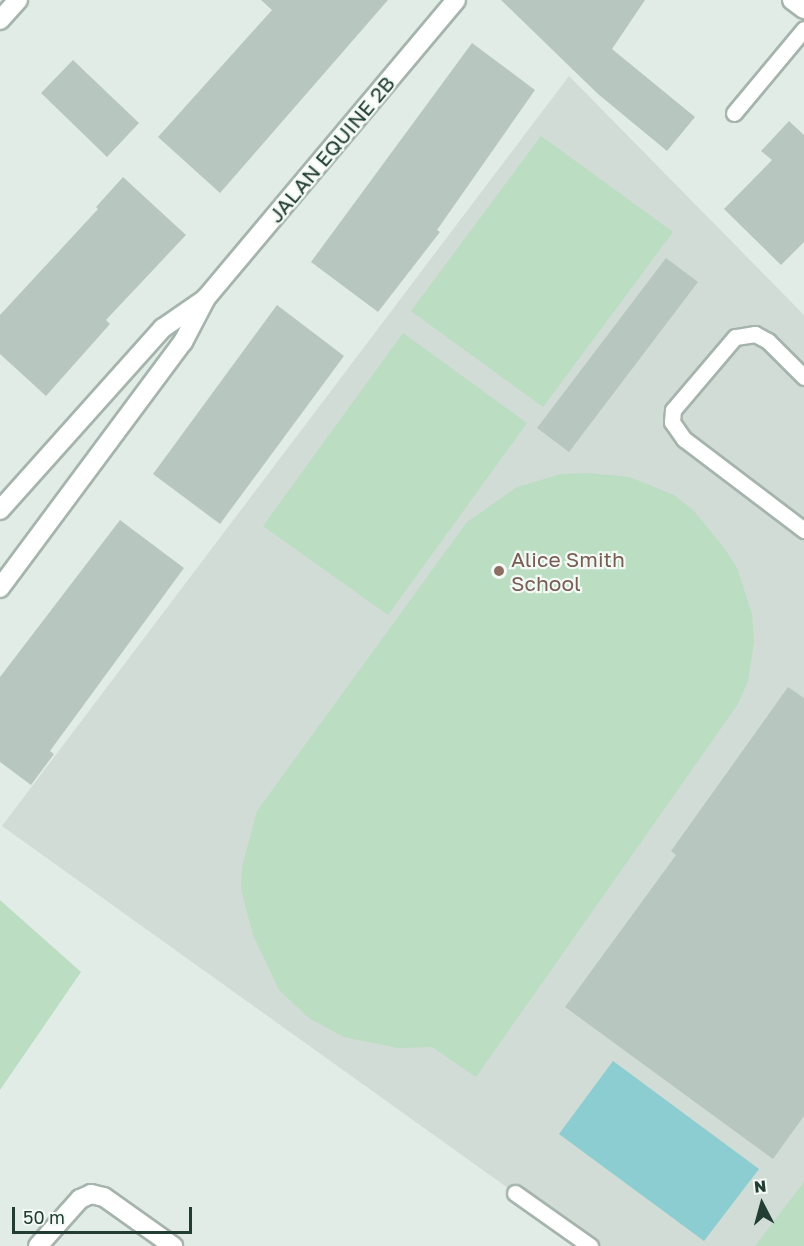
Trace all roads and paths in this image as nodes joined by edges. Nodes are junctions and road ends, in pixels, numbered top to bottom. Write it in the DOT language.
graph roads {
  1 [pos="18,0"];
  2 [pos="456,0"];
  3 [pos="792,0"];
  4 [pos="804,9"];
  5 [pos="0,20"];
  6 [pos="804,29"];
  7 [pos="734,113"];
  8 [pos="206,298"];
  9 [pos="804,377"];
  10 [pos="0,510"];
  11 [pos="804,530"];
  12 [pos="0,588"];
  13 [pos="515,1193"];
  14 [pos="38,1246"];
  15 [pos="173,1246"];
  16 [pos="590,1246"];
  1 -- 5 [label="street"];
  2 -- 8 [label="street, JALAN EQUINE 2B"];
  3 -- 4 [label="street"];
  6 -- 7 [label="lane"];
  8 -- 10 [label="street, JALAN EQUINE 2B"];
  8 -- 12 [label="street, JALAN EQUINE 2B"];
  9 -- 11 [label="lane"];
  13 -- 16 [label="lane"];
  14 -- 15 [label="street"];
}
